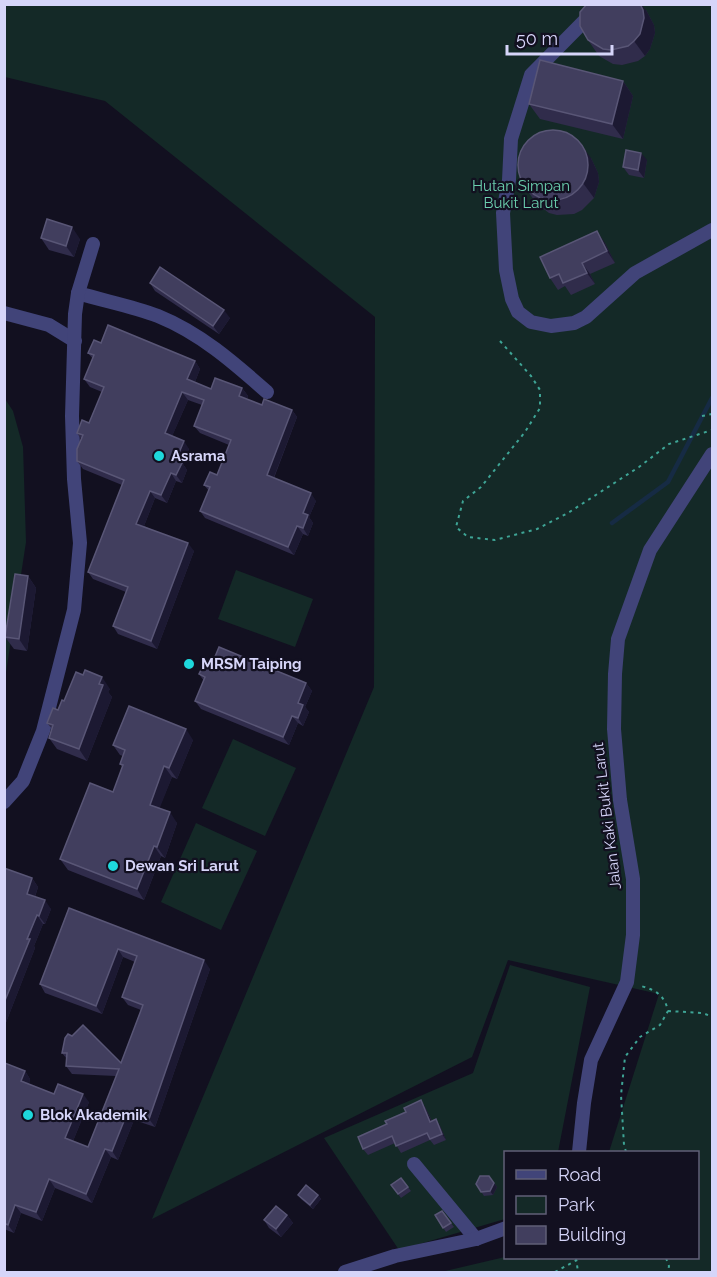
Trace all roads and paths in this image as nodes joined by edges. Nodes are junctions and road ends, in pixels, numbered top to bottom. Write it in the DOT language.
graph roads {
  1 [pos="601,4"];
  2 [pos="712,230"];
  3 [pos="93,244"];
  4 [pos="78,293"];
  5 [pos="4,313"];
  6 [pos="75,341"];
  7 [pos="500,341"];
  8 [pos="267,392"];
  9 [pos="712,414"];
  10 [pos="702,417"];
  11 [pos="712,430"];
  12 [pos="712,454"];
  13 [pos="4,802"];
  14 [pos="627,982"];
  15 [pos="668,1011"];
  16 [pos="712,1017"];
  17 [pos="579,1151"];
  18 [pos="626,1151"];
  19 [pos="414,1164"];
  20 [pos="504,1229"];
  21 [pos="476,1239"];
  22 [pos="576,1259"];
  23 [pos="345,1272"];
  24 [pos="555,1272"];
  25 [pos="578,1272"];
  1 -- 2 [label="street"];
  3 -- 4 [label="street"];
  4 -- 6 [label="street"];
  4 -- 8 [label="street"];
  5 -- 6 [label="street"];
  6 -- 13 [label="street"];
  7 -- 11 [label="path"];
  9 -- 10 [label="path"];
  12 -- 14 [label="street, Jalan Kaki Bukit Larut"];
  14 -- 15 [label="path"];
  14 -- 17 [label="street, Jalan Kaki Bukit Larut"];
  15 -- 16 [label="path"];
  15 -- 18 [label="path"];
  19 -- 21 [label="street"];
  20 -- 21 [label="street"];
  21 -- 23 [label="street"];
  22 -- 24 [label="path"];
  22 -- 25 [label="path"];
}
